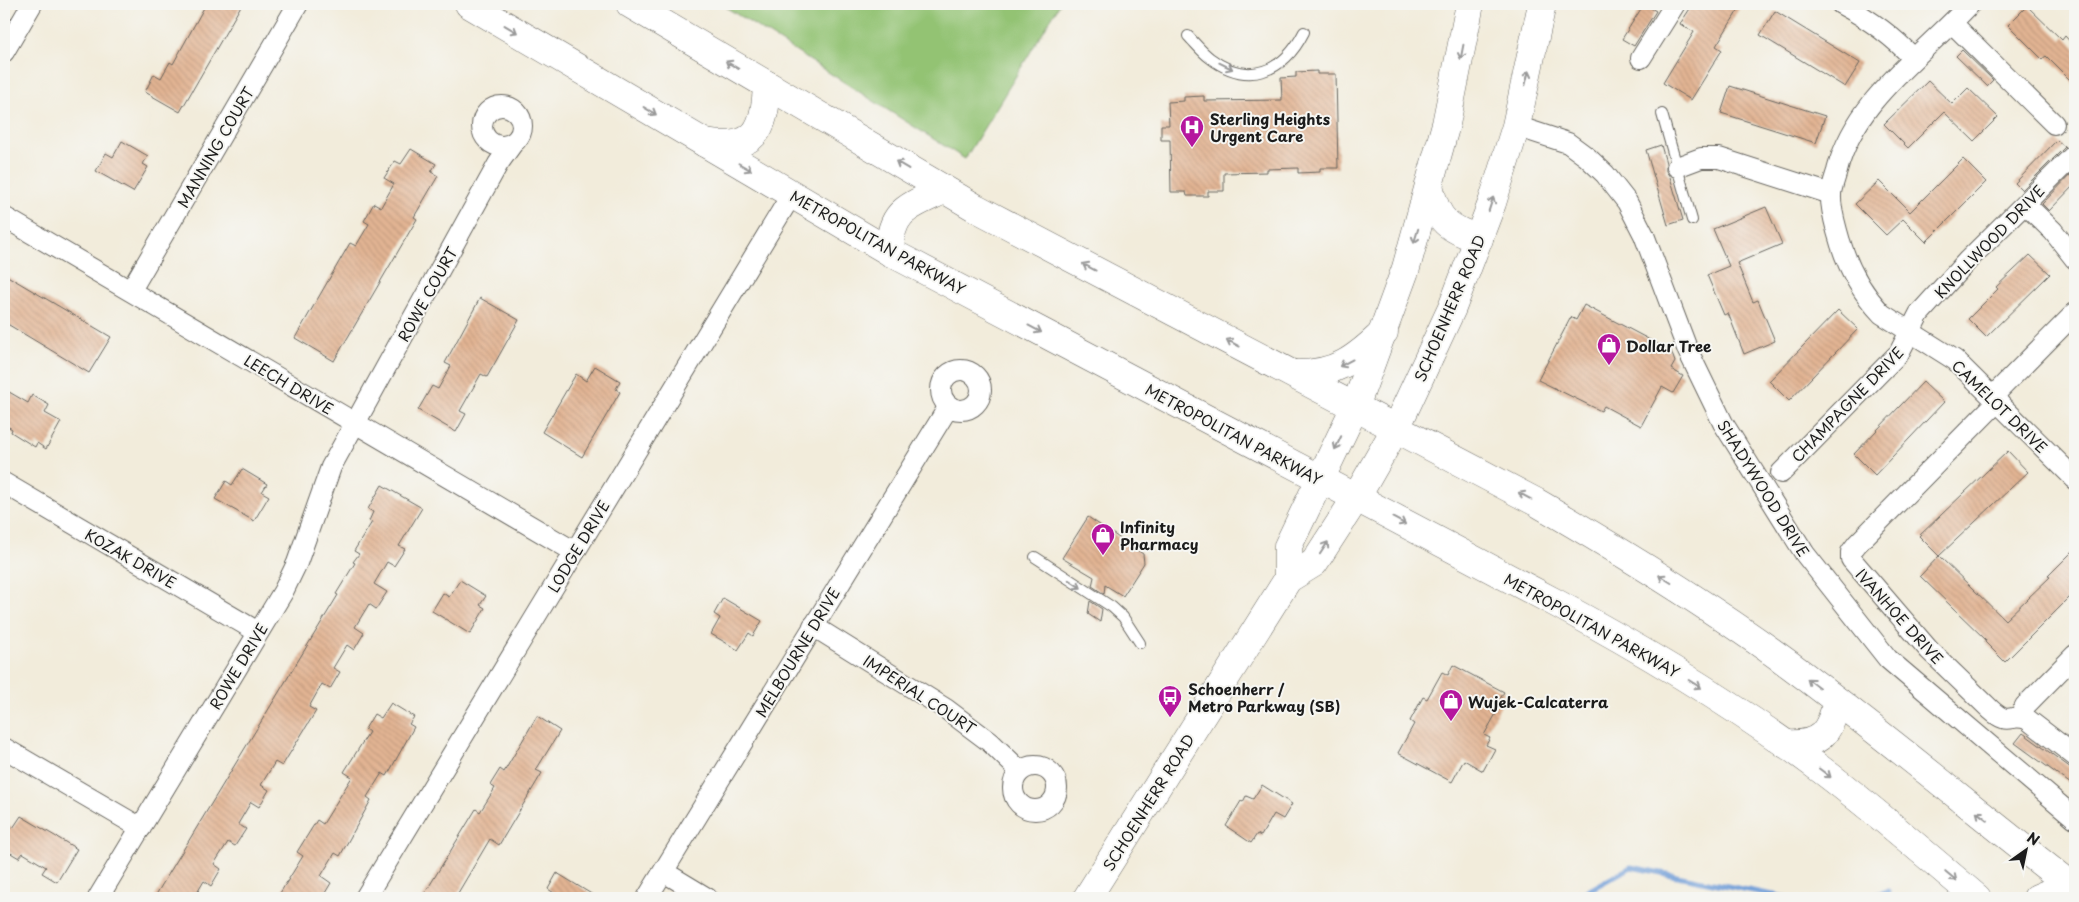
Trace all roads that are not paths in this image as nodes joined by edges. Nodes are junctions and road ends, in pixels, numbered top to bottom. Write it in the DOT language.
graph roads {
  1 [pos="32,4"];
  2 [pos="298,4"];
  3 [pos="469,4"];
  4 [pos="630,4"];
  5 [pos="1470,4"];
  6 [pos="1542,4"];
  7 [pos="1675,4"];
  8 [pos="1841,4"];
  9 [pos="1970,4"];
  10 [pos="1952,23"];
  11 [pos="1304,32"];
  12 [pos="1188,36"];
  13 [pos="4,52"];
  14 [pos="1642,58"];
  15 [pos="1914,58"];
  16 [pos="766,85"];
  17 [pos="1662,114"];
  18 [pos="2054,124"];
  19 [pos="1516,126"];
  20 [pos="489,141"];
  21 [pos="703,142"];
  22 [pos="513,143"];
  23 [pos="2075,154"];
  24 [pos="498,164"];
  25 [pos="1677,167"];
  26 [pos="1430,189"];
  27 [pos="944,190"];
  28 [pos="792,194"];
  29 [pos="1831,194"];
  30 [pos="2025,204"];
  31 [pos="4,217"];
  32 [pos="1692,220"];
  33 [pos="1479,240"];
  34 [pos="890,252"];
  35 [pos="2075,259"];
  36 [pos="131,290"];
  37 [pos="2075,313"];
  38 [pos="1384,332"];
  39 [pos="1909,333"];
  40 [pos="1294,374"];
  41 [pos="1995,399"];
  42 [pos="949,406"];
  43 [pos="1355,407"];
  44 [pos="356,423"];
  45 [pos="1396,428"];
  46 [pos="1781,473"];
  47 [pos="2075,479"];
  48 [pos="1321,480"];
  49 [pos="4,483"];
  50 [pos="1356,498"];
  51 [pos="575,552"];
  52 [pos="1034,557"];
  53 [pos="1288,579"];
  54 [pos="813,626"];
  55 [pos="258,632"];
  56 [pos="1140,643"];
  57 [pos="2075,655"];
  58 [pos="1837,701"];
  59 [pos="2020,717"];
  60 [pos="1786,744"];
  61 [pos="4,748"];
  62 [pos="2075,756"];
  63 [pos="1020,771"];
  64 [pos="2075,818"];
  65 [pos="141,828"];
  66 [pos="664,872"];
  67 [pos="2075,891"];
  68 [pos="98,898"];
  69 [pos="365,898"];
  70 [pos="647,898"];
  71 [pos="707,898"];
  72 [pos="1087,898"];
  73 [pos="1977,898"];
  74 [pos="2037,898"];
  1 -- 13 [label="street"];
  2 -- 36 [label="street, MANNING COURT"];
  3 -- 21 [label="main road, METROPOLITAN PARKWAY, one-way"];
  16 -- 4 [label="main road, one-way"];
  5 -- 26 [label="main road, one-way"];
  19 -- 6 [label="main road, SCHOENHERR ROAD, one-way"];
  7 -- 14 [label="street"];
  8 -- 15 [label="street"];
  9 -- 10 [label="street, CAMELOT DRIVE"];
  10 -- 15 [label="street, CAMELOT DRIVE"];
  10 -- 18 [label="street"];
  12 -- 11 [label="lane, one-way"];
  15 -- 29 [label="street, CAMELOT DRIVE"];
  16 -- 21 [label="main road"];
  27 -- 16 [label="main road, one-way"];
  17 -- 25 [label="lane"];
  33 -- 19 [label="main road, SCHOENHERR ROAD, one-way"];
  19 -- 64 [label="street, SHADYWOOD DRIVE"];
  20 -- 22 [label="street"];
  20 -- 22 [label="street, ROWE COURT"];
  20 -- 24 [label="street, ROWE COURT"];
  21 -- 28 [label="main road, METROPOLITAN PARKWAY, one-way"];
  22 -- 24 [label="street, ROWE COURT"];
  23 -- 30 [label="street, KNOLLWOOD DRIVE"];
  24 -- 44 [label="street, ROWE COURT"];
  25 -- 29 [label="street"];
  25 -- 32 [label="lane"];
  26 -- 33 [label="main road"];
  26 -- 38 [label="main road, one-way"];
  27 -- 34 [label="main road"];
  40 -- 27 [label="main road, one-way"];
  28 -- 34 [label="main road, METROPOLITAN PARKWAY"];
  28 -- 51 [label="street, LODGE DRIVE"];
  29 -- 39 [label="street, CAMELOT DRIVE"];
  30 -- 35 [label="street"];
  30 -- 39 [label="street, KNOLLWOOD DRIVE"];
  31 -- 36 [label="street, LEECH DRIVE"];
  33 -- 45 [label="main road, SCHOENHERR ROAD"];
  34 -- 48 [label="main road, METROPOLITAN PARKWAY, one-way"];
  36 -- 44 [label="street, LEECH DRIVE"];
  37 -- 41 [label="street"];
  38 -- 40 [label="main road, one-way"];
  38 -- 43 [label="main road"];
  39 -- 41 [label="street, CAMELOT DRIVE"];
  39 -- 46 [label="street, CHAMPAGNE DRIVE"];
  40 -- 43 [label="main road"];
  41 -- 47 [label="street, CAMELOT DRIVE"];
  41 -- 59 [label="street, IVANHOE DRIVE"];
  42 -- 54 [label="street, MELBOURNE DRIVE"];
  43 -- 45 [label="main road"];
  43 -- 48 [label="main road, one-way"];
  44 -- 51 [label="street, LEECH DRIVE"];
  44 -- 55 [label="street, ROWE DRIVE"];
  45 -- 50 [label="main road, SCHOENHERR ROAD"];
  58 -- 45 [label="main road, one-way"];
  48 -- 50 [label="main road, METROPOLITAN PARKWAY"];
  48 -- 53 [label="main road"];
  49 -- 55 [label="street, KOZAK DRIVE"];
  53 -- 50 [label="main road, SCHOENHERR ROAD, one-way"];
  50 -- 60 [label="main road, METROPOLITAN PARKWAY, one-way"];
  51 -- 69 [label="street, LODGE DRIVE"];
  52 -- 56 [label="lane, one-way"];
  53 -- 72 [label="main road, SCHOENHERR ROAD"];
  54 -- 63 [label="street, IMPERIAL COURT"];
  54 -- 66 [label="street, MELBOURNE DRIVE"];
  55 -- 65 [label="street, ROWE DRIVE"];
  57 -- 59 [label="street"];
  58 -- 60 [label="main road"];
  67 -- 58 [label="main road, one-way"];
  59 -- 62 [label="street, IVANHOE DRIVE"];
  60 -- 73 [label="main road, METROPOLITAN PARKWAY, one-way"];
  61 -- 65 [label="street"];
  65 -- 68 [label="street, ROWE DRIVE"];
  66 -- 70 [label="street, MELBOURNE DRIVE"];
  66 -- 71 [label="street"];
  67 -- 74 [label="main road"];
}
